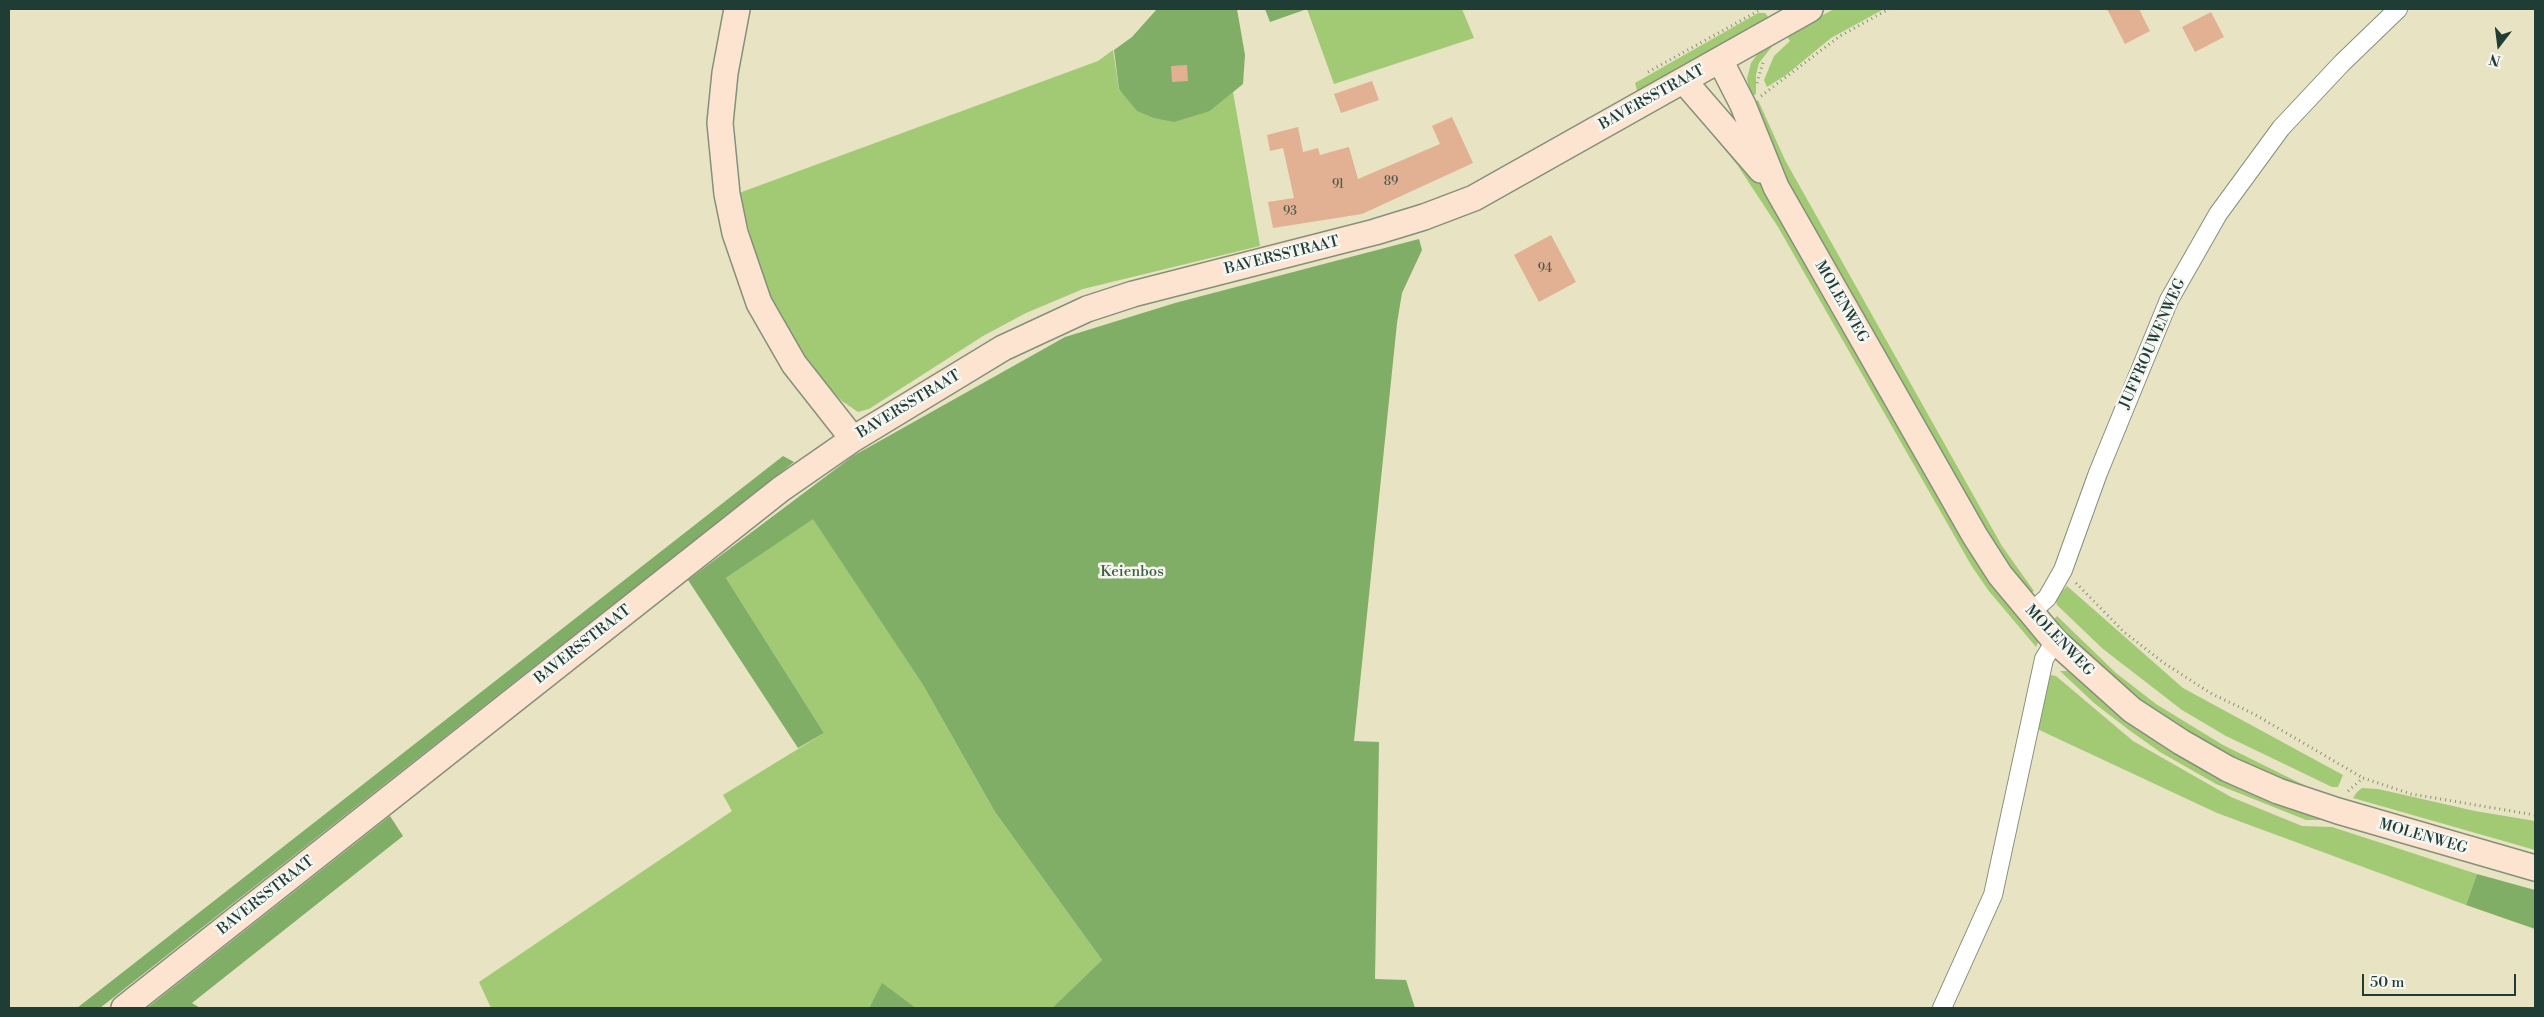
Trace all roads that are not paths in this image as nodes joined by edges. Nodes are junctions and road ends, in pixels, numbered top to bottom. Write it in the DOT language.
graph roads {
  1 [pos="737,9"];
  2 [pos="1810,9"];
  3 [pos="2398,9"];
  4 [pos="1720,60"];
  5 [pos="1684,81"];
  6 [pos="1776,187"];
  7 [pos="853,439"];
  8 [pos="2030,613"];
  9 [pos="2055,641"];
  10 [pos="2535,868"];
  11 [pos="124,1008"];
  12 [pos="1942,1008"];
  1 -- 7 [label="main road"];
  2 -- 4 [label="main road, BAVERSSTRAAT"];
  3 -- 8 [label="street, JUFFROUWENWEG"];
  4 -- 5 [label="main road, BAVERSSTRAAT"];
  4 -- 6 [label="main road, MOLENWEG"];
  5 -- 6 [label="main road, MOLENWEG"];
  5 -- 7 [label="main road, BAVERSSTRAAT"];
  6 -- 8 [label="main road, MOLENWEG"];
  7 -- 11 [label="main road, BAVERSSTRAAT"];
  8 -- 9 [label="main road, MOLENWEG"];
  9 -- 10 [label="main road, MOLENWEG"];
  9 -- 12 [label="street"];
}
